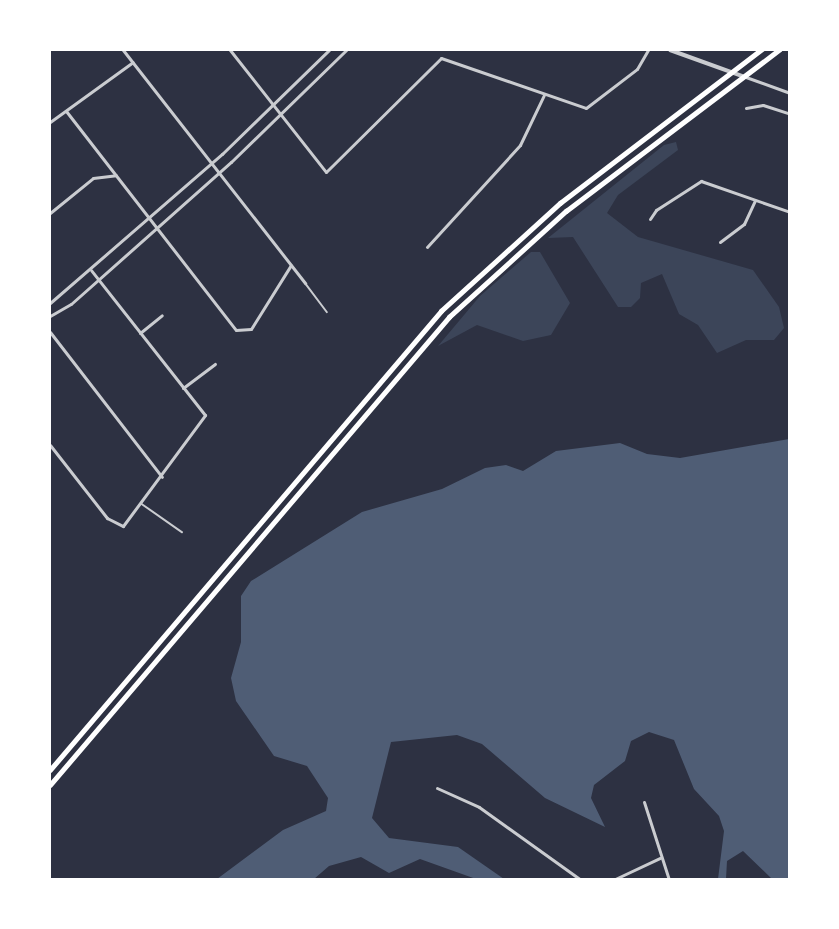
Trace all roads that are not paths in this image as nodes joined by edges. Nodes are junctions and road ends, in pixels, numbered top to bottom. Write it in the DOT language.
graph roads {
  1 [pos="123,50"];
  2 [pos="230,50"];
  3 [pos="329,50"];
  4 [pos="346,50"];
  5 [pos="648,50"];
  6 [pos="670,50"];
  7 [pos="761,50"];
  8 [pos="778,50"];
  9 [pos="133,62"];
  10 [pos="731,71"];
  11 [pos="742,76"];
  12 [pos="789,93"];
  13 [pos="544,95"];
  14 [pos="273,105"];
  15 [pos="746,108"];
  16 [pos="66,111"];
  17 [pos="789,114"];
  18 [pos="281,115"];
  19 [pos="50,122"];
  20 [pos="212,164"];
  21 [pos="219,173"];
  22 [pos="117,175"];
  23 [pos="755,200"];
  24 [pos="789,212"];
  25 [pos="50,213"];
  26 [pos="149,219"];
  27 [pos="650,219"];
  28 [pos="156,229"];
  29 [pos="720,242"];
  30 [pos="427,247"];
  31 [pos="291,265"];
  32 [pos="91,270"];
  33 [pos="99,280"];
  34 [pos="305,283"];
  35 [pos="50,303"];
  36 [pos="327,312"];
  37 [pos="162,315"];
  38 [pos="50,316"];
  39 [pos="50,332"];
  40 [pos="141,333"];
  41 [pos="215,364"];
  42 [pos="183,388"];
  43 [pos="50,446"];
  44 [pos="162,477"];
  45 [pos="142,504"];
  46 [pos="182,532"];
  47 [pos="50,770"];
  48 [pos="50,785"];
  49 [pos="437,788"];
  50 [pos="644,802"];
  51 [pos="661,858"];
  52 [pos="581,879"];
  53 [pos="613,879"];
  54 [pos="669,879"];
  1 -- 9 [label="street"];
  2 -- 14 [label="street"];
  3 -- 14 [label="street"];
  4 -- 18 [label="street"];
  5 -- 13 [label="street"];
  6 -- 10 [label="street"];
  7 -- 10 [label="main road"];
  8 -- 11 [label="main road"];
  9 -- 16 [label="street"];
  9 -- 20 [label="street"];
  10 -- 11 [label="street"];
  10 -- 47 [label="main road"];
  11 -- 12 [label="street"];
  11 -- 48 [label="main road"];
  13 -- 18 [label="street"];
  13 -- 30 [label="street"];
  14 -- 18 [label="street"];
  14 -- 20 [label="street"];
  15 -- 17 [label="street"];
  16 -- 19 [label="street"];
  16 -- 22 [label="street"];
  18 -- 21 [label="street"];
  20 -- 21 [label="street"];
  20 -- 26 [label="street"];
  21 -- 28 [label="street"];
  21 -- 31 [label="street"];
  22 -- 25 [label="street"];
  22 -- 26 [label="street"];
  23 -- 24 [label="street"];
  23 -- 27 [label="street"];
  23 -- 29 [label="street"];
  26 -- 28 [label="street"];
  26 -- 32 [label="street"];
  28 -- 31 [label="street"];
  28 -- 33 [label="street"];
  31 -- 34 [label="street"];
  32 -- 33 [label="street"];
  32 -- 35 [label="street"];
  33 -- 38 [label="street"];
  33 -- 40 [label="street"];
  34 -- 36 [label="lane"];
  37 -- 40 [label="street"];
  39 -- 44 [label="street"];
  40 -- 42 [label="street"];
  41 -- 42 [label="street"];
  42 -- 44 [label="street"];
  43 -- 45 [label="street"];
  44 -- 45 [label="street"];
  45 -- 46 [label="lane"];
  49 -- 52 [label="street"];
  50 -- 51 [label="street"];
  51 -- 53 [label="street"];
  51 -- 54 [label="street"];
}
